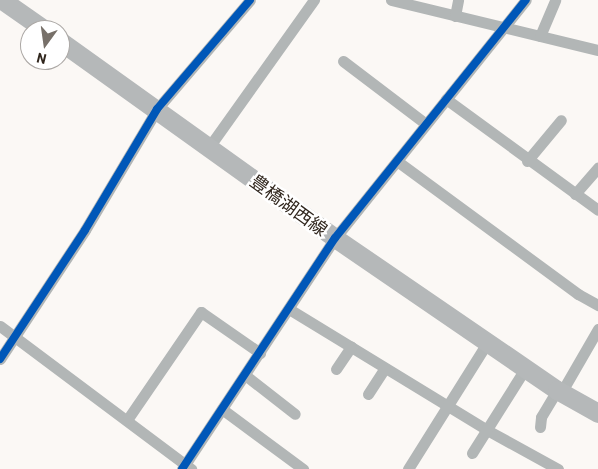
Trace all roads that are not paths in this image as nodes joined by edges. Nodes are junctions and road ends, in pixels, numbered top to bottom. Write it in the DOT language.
graph roads {
  1 [pos="2,0"];
  2 [pos="250,0"];
  3 [pos="314,0"];
  4 [pos="391,0"];
  5 [pos="458,0"];
  6 [pos="526,0"];
  7 [pos="555,0"];
  8 [pos="455,16"];
  9 [pos="31,20"];
  10 [pos="505,29"];
  11 [pos="540,36"];
  12 [pos="70,48"];
  13 [pos="598,50"];
  14 [pos="343,61"];
  15 [pos="446,99"];
  16 [pos="157,109"];
  17 [pos="560,120"];
  18 [pos="426,124"];
  19 [pos="210,147"];
  20 [pos="527,160"];
  21 [pos="397,161"];
  22 [pos="598,168"];
  23 [pos="575,194"];
  24 [pos="598,210"];
  25 [pos="335,238"];
  26 [pos="598,305"];
  27 [pos="289,309"];
  28 [pos="0,326"];
  29 [pos="598,329"];
  30 [pos="17,336"];
  31 [pos="487,343"];
  32 [pos="351,347"];
  33 [pos="260,353"];
  34 [pos="0,359"];
  35 [pos="336,368"];
  36 [pos="385,368"];
  37 [pos="526,369"];
  38 [pos="245,375"];
  39 [pos="559,392"];
  40 [pos="368,394"];
  41 [pos="449,406"];
  42 [pos="222,409"];
  43 [pos="598,413"];
  44 [pos="295,414"];
  45 [pos="127,420"];
  46 [pos="540,427"];
  47 [pos="486,430"];
  48 [pos="472,453"];
  49 [pos="186,468"];
  50 [pos="303,468"];
  51 [pos="408,469"];
  52 [pos="558,469"];
  1 -- 9 [label="main road"];
  2 -- 16 [label="street"];
  3 -- 19 [label="street"];
  4 -- 8 [label="street"];
  5 -- 8 [label="street"];
  6 -- 10 [label="street"];
  7 -- 11 [label="street"];
  8 -- 10 [label="street"];
  10 -- 11 [label="street"];
  10 -- 15 [label="street"];
  11 -- 13 [label="street"];
  12 -- 16 [label="main road, 豊橋湖西線"];
  14 -- 18 [label="street"];
  15 -- 18 [label="street"];
  15 -- 20 [label="street"];
  16 -- 19 [label="main road, 豊橋湖西線"];
  16 -- 30 [label="street"];
  17 -- 20 [label="street"];
  18 -- 21 [label="street"];
  19 -- 25 [label="main road, 豊橋湖西線"];
  20 -- 23 [label="street"];
  21 -- 25 [label="street"];
  21 -- 26 [label="street"];
  22 -- 23 [label="street"];
  23 -- 24 [label="street"];
  25 -- 27 [label="street"];
  25 -- 31 [label="main road, 豊橋湖西線"];
  27 -- 32 [label="street"];
  27 -- 33 [label="street"];
  28 -- 30 [label="street"];
  29 -- 39 [label="street"];
  30 -- 34 [label="street"];
  30 -- 45 [label="street"];
  31 -- 37 [label="main road, 豊橋湖西線"];
  31 -- 41 [label="street"];
  32 -- 35 [label="street"];
  32 -- 36 [label="street"];
  33 -- 38 [label="street"];
  33 -- 45 [label="street"];
  36 -- 40 [label="street"];
  36 -- 41 [label="street"];
  37 -- 39 [label="main road, 豊橋湖西線"];
  37 -- 47 [label="street"];
  38 -- 42 [label="street"];
  38 -- 44 [label="street"];
  39 -- 43 [label="main road, 豊橋湖西線"];
  39 -- 46 [label="street"];
  41 -- 47 [label="street"];
  41 -- 51 [label="street"];
  42 -- 49 [label="street"];
  42 -- 50 [label="street"];
  45 -- 49 [label="street"];
  47 -- 48 [label="street"];
  47 -- 52 [label="street"];
}
